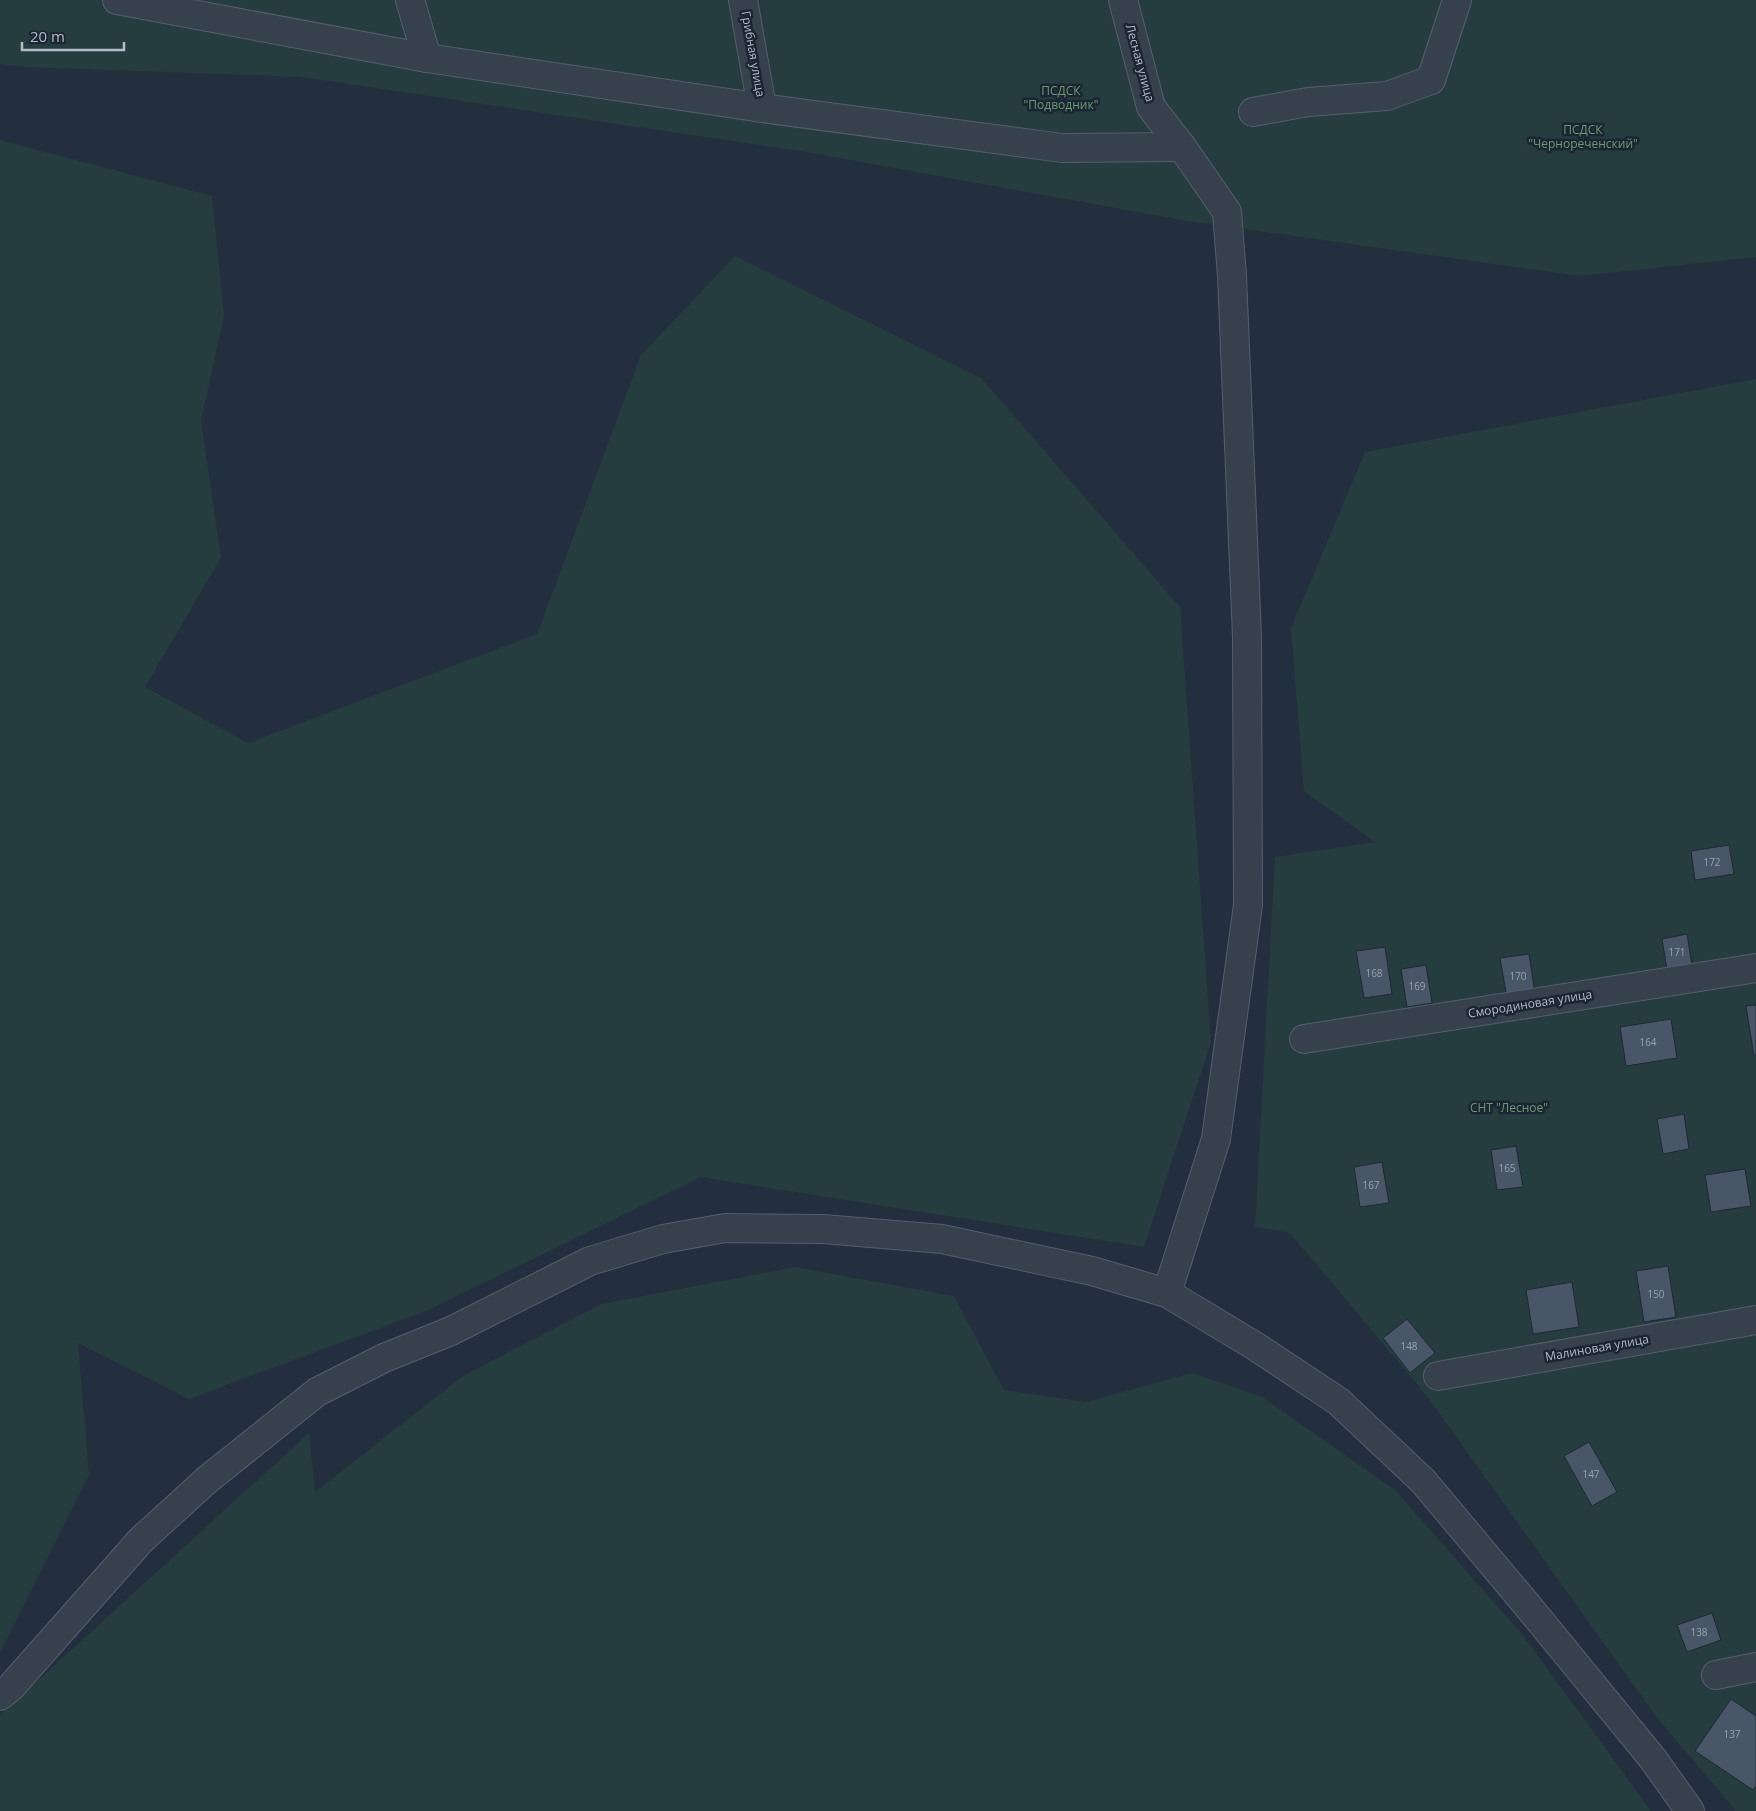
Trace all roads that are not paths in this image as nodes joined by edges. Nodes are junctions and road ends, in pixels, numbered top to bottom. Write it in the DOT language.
graph roads {
  1 [pos="117,0"];
  2 [pos="410,0"];
  3 [pos="743,0"];
  4 [pos="1123,0"];
  5 [pos="1458,0"];
  6 [pos="427,58"];
  7 [pos="762,108"];
  8 [pos="1253,112"];
  9 [pos="1182,147"];
  10 [pos="1756,968"];
  11 [pos="1304,1039"];
  12 [pos="1166,1293"];
  13 [pos="1756,1320"];
  14 [pos="1438,1376"];
  15 [pos="1756,1667"];
  16 [pos="1716,1675"];
  17 [pos="0,1696"];
  18 [pos="1690,1811"];
  1 -- 6 [label="street"];
  2 -- 6 [label="street"];
  3 -- 7 [label="street, Грибная улица"];
  4 -- 9 [label="street, Лесная улица"];
  5 -- 8 [label="street"];
  6 -- 7 [label="street"];
  7 -- 9 [label="street"];
  9 -- 12 [label="street, Лесная улица"];
  10 -- 11 [label="street, Смородиновая улица"];
  12 -- 17 [label="street"];
  12 -- 18 [label="street"];
  13 -- 14 [label="street, Малиновая улица"];
  15 -- 16 [label="street"];
}
